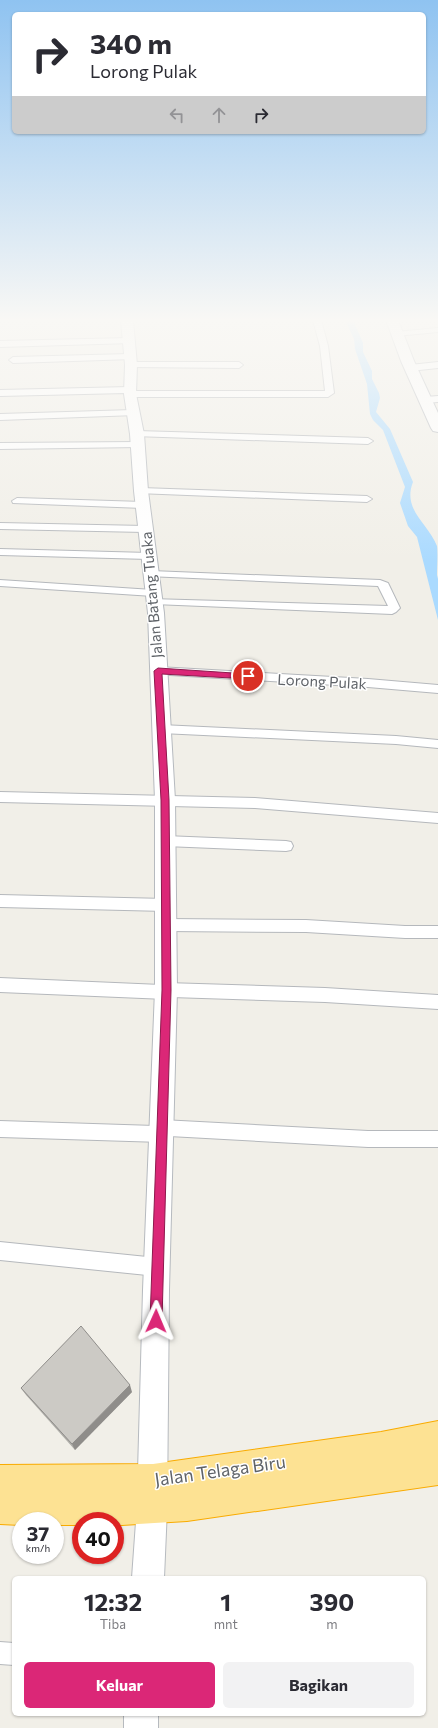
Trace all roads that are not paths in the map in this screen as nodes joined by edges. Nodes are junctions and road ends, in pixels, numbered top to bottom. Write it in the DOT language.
graph roads {
  1 [pos="432,400"];
  2 [pos="131,401"];
  3 [pos="133,413"];
  4 [pos="0,417"];
  5 [pos="438,428"];
  6 [pos="137,440"];
  7 [pos="368,441"];
  8 [pos="0,446"];
  9 [pos="142,498"];
  10 [pos="367,499"];
  11 [pos="17,501"];
  12 [pos="0,526"];
  13 [pos="145,529"];
  14 [pos="0,552"];
  15 [pos="152,581"];
  16 [pos="0,583"];
  17 [pos="158,671"];
  18 [pos="438,689"];
  19 [pos="161,729"];
  20 [pos="438,744"];
  21 [pos="0,797"];
  22 [pos="165,800"];
  23 [pos="438,818"];
  24 [pos="165,841"];
  25 [pos="286,846"];
  26 [pos="0,901"];
  27 [pos="166,905"];
  28 [pos="166,925"];
  29 [pos="438,932"];
  30 [pos="0,985"];
  31 [pos="166,991"];
  32 [pos="438,1002"];
  33 [pos="0,1129"];
  34 [pos="162,1131"];
  35 [pos="438,1139"];
  36 [pos="0,1251"];
  37 [pos="157,1267"];
  38 [pos="438,1438"];
  39 [pos="438,1468"];
  40 [pos="0,1481"];
  41 [pos="152,1494"];
  42 [pos="0,1508"];
  43 [pos="148,1576"];
  44 [pos="0,1653"];
  45 [pos="12,1654"];
  46 [pos="141,1716"];
  47 [pos="141,1728"];
  1 -- 5 [label="street"];
  2 -- 3 [label="street, Jalan Batang Tuaka"];
  3 -- 4 [label="street"];
  3 -- 6 [label="street, Jalan Batang Tuaka"];
  6 -- 7 [label="street"];
  6 -- 8 [label="street"];
  6 -- 9 [label="street, Jalan Batang Tuaka"];
  9 -- 10 [label="street"];
  9 -- 11 [label="street"];
  9 -- 13 [label="street, Jalan Batang Tuaka"];
  12 -- 13 [label="street"];
  13 -- 15 [label="street, Jalan Batang Tuaka"];
  14 -- 15 [label="street"];
  15 -- 15 [label="street"];
  15 -- 16 [label="street"];
  15 -- 17 [label="street, Jalan Batang Tuaka"];
  17 -- 18 [label="street, Lorong Pulak"];
  17 -- 19 [label="street, Jalan Batang Tuaka"];
  19 -- 20 [label="street"];
  19 -- 22 [label="street, Jalan Batang Tuaka"];
  21 -- 22 [label="street"];
  22 -- 23 [label="street"];
  22 -- 24 [label="street, Jalan Batang Tuaka"];
  24 -- 25 [label="street"];
  24 -- 27 [label="street, Jalan Batang Tuaka"];
  26 -- 27 [label="street"];
  27 -- 28 [label="street, Jalan Batang Tuaka"];
  28 -- 29 [label="street"];
  28 -- 31 [label="street, Jalan Batang Tuaka"];
  30 -- 31 [label="street"];
  31 -- 32 [label="street"];
  31 -- 34 [label="street, Jalan Batang Tuaka"];
  33 -- 34 [label="street"];
  34 -- 35 [label="street"];
  34 -- 37 [label="street, Jalan Batang Tuaka"];
  36 -- 37 [label="street"];
  37 -- 41 [label="street, Jalan Batang Tuaka"];
  38 -- 41 [label="highway, Jalan Telaga Biru"];
  39 -- 41 [label="highway, Jalan Telaga Biru"];
  40 -- 41 [label="highway, Jalan Telaga Biru"];
  41 -- 42 [label="highway, Jalan Telaga Biru"];
  41 -- 43 [label="street, Jalan Batang Tuaka"];
  44 -- 45 [label="street"];
  46 -- 47 [label="street"];
}
